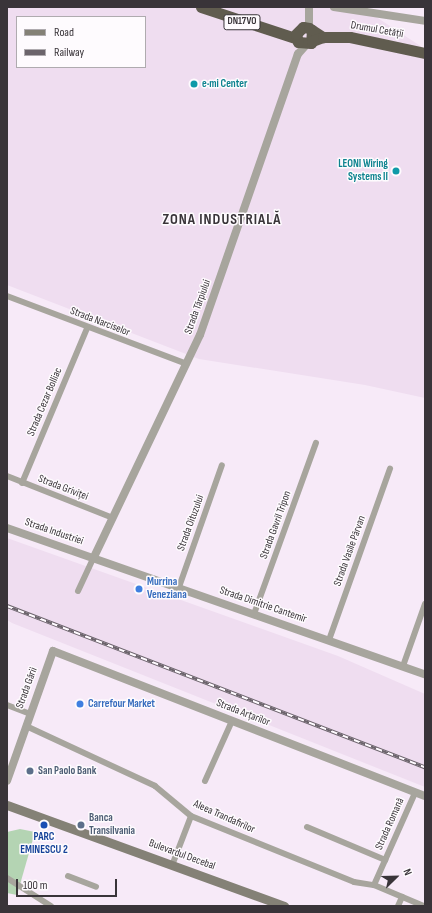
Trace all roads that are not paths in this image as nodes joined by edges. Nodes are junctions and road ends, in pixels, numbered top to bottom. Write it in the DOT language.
graph roads {
  1 [pos="201,7"];
  2 [pos="334,7"];
  3 [pos="425,21"];
  4 [pos="305,29"];
  5 [pos="425,53"];
  6 [pos="7,296"];
  7 [pos="87,328"];
  8 [pos="187,364"];
  9 [pos="316,443"];
  10 [pos="222,465"];
  11 [pos="390,469"];
  12 [pos="7,476"];
  13 [pos="22,483"];
  14 [pos="113,518"];
  15 [pos="7,528"];
  16 [pos="94,557"];
  17 [pos="179,587"];
  18 [pos="78,591"];
  19 [pos="425,604"];
  20 [pos="254,614"];
  21 [pos="329,640"];
  22 [pos="53,651"];
  23 [pos="403,666"];
  24 [pos="425,674"];
  25 [pos="7,705"];
  26 [pos="30,714"];
  27 [pos="232,721"];
  28 [pos="26,726"];
  29 [pos="7,780"];
  30 [pos="205,781"];
  31 [pos="415,793"];
  32 [pos="425,796"];
  33 [pos="7,805"];
  34 [pos="7,812"];
  35 [pos="24,814"];
  36 [pos="191,816"];
  37 [pos="307,827"];
  38 [pos="385,860"];
  39 [pos="173,864"];
  40 [pos="68,876"];
  41 [pos="7,878"];
  42 [pos="374,885"];
  43 [pos="96,886"];
  44 [pos="402,897"];
  45 [pos="51,906"];
  46 [pos="284,906"];
  47 [pos="398,906"];
  48 [pos="424,906"];
  1 -- 4 [label="highway, Drumul Cetății / DN17VO"];
  2 -- 3 [label="street"];
  4 -- 5 [label="highway, Drumul Cetății / DN17VO"];
  4 -- 8 [label="street, Strada Tărpiului"];
  6 -- 7 [label="street, Strada Narciselor"];
  7 -- 8 [label="street, Strada Narciselor"];
  7 -- 13 [label="street, Strada Cezar Bolliac"];
  8 -- 14 [label="street, Strada Tărpiului"];
  9 -- 20 [label="street, Strada Gavril Tripon"];
  10 -- 17 [label="street, Strada Oituzului"];
  11 -- 21 [label="street, Strada Vasile Pârvan"];
  12 -- 13 [label="street, Strada Griviței"];
  13 -- 14 [label="street, Strada Griviței"];
  14 -- 16 [label="street, Strada Tărpiului"];
  15 -- 16 [label="street, Strada Industriei"];
  16 -- 17 [label="street, Strada Dimitrie Cantemir"];
  16 -- 18 [label="street"];
  17 -- 20 [label="street, Strada Dimitrie Cantemir"];
  19 -- 23 [label="street"];
  20 -- 21 [label="street, Strada Dimitrie Cantemir"];
  21 -- 23 [label="street, Strada Dimitrie Cantemir"];
  22 -- 26 [label="street, Strada Gării"];
  22 -- 27 [label="street, Strada Arțarilor"];
  23 -- 24 [label="street, Strada Dimitrie Cantemir"];
  25 -- 26 [label="street"];
  26 -- 28 [label="street, Strada Gării"];
  27 -- 30 [label="street"];
  27 -- 31 [label="street, Strada Arțarilor"];
  28 -- 29 [label="street, Strada Gării"];
  28 -- 36 [label="street, Aleea Trandafirilor"];
  31 -- 32 [label="street, Strada Arțarilor"];
  31 -- 38 [label="street, Strada Romană"];
  33 -- 34 [label="main road"];
  33 -- 35 [label="main road, Bulevardul Decebal"];
  34 -- 35 [label="main road, Bulevardul Decebal"];
  35 -- 39 [label="main road, Bulevardul Decebal"];
  36 -- 39 [label="street"];
  36 -- 42 [label="street, Aleea Trandafirilor"];
  37 -- 38 [label="street"];
  38 -- 42 [label="street, Strada Romană"];
  39 -- 46 [label="main road, Bulevardul Decebal"];
  40 -- 43 [label="street"];
  41 -- 45 [label="street"];
  42 -- 44 [label="street, Aleea Trandafirilor"];
  44 -- 47 [label="street"];
  44 -- 48 [label="street, Aleea Trandafirilor"];
}
